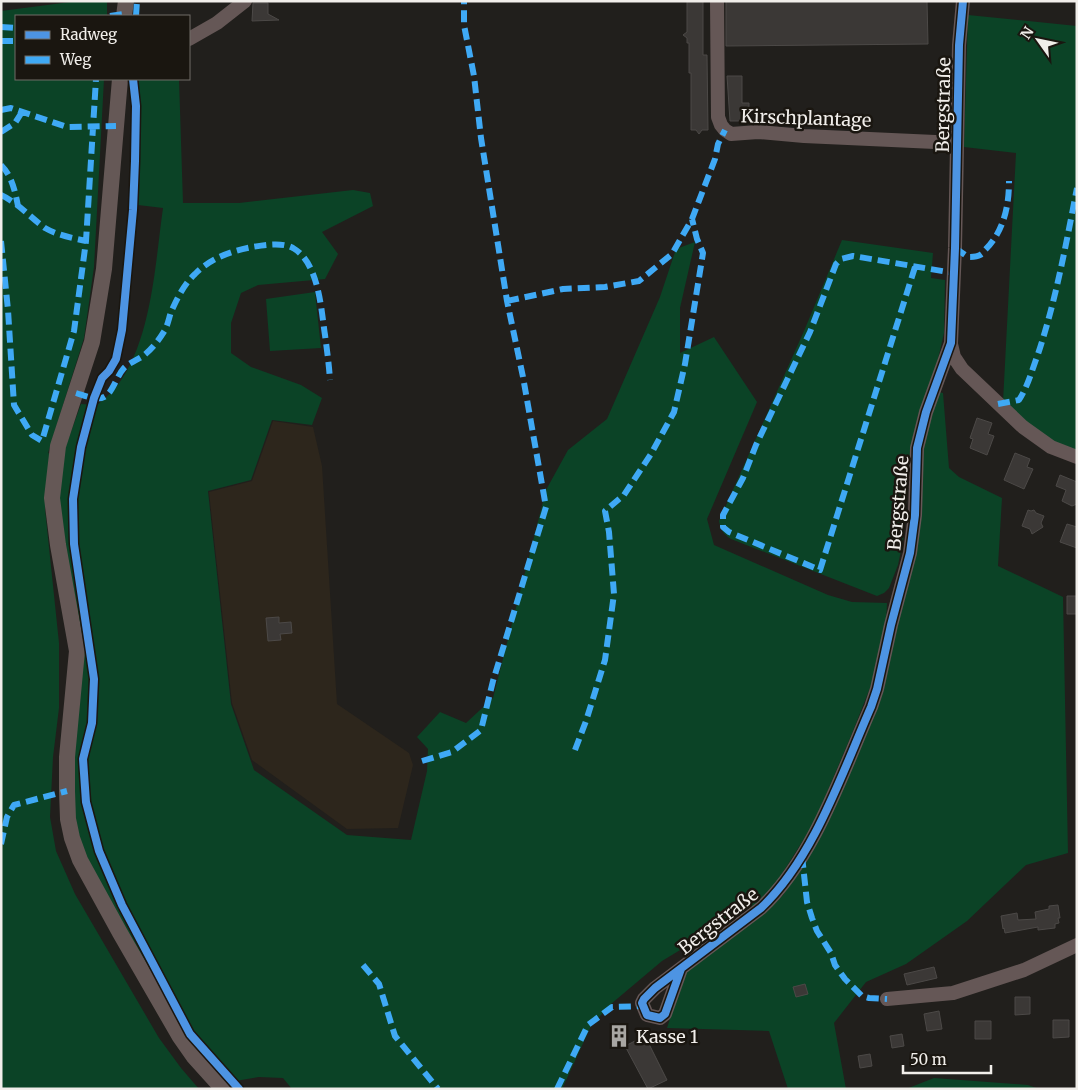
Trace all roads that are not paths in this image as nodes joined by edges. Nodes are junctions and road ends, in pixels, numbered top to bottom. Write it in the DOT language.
graph roads {
  1 [pos="126,1"];
  2 [pos="245,1"];
  3 [pos="717,1"];
  4 [pos="963,1"];
  5 [pos="124,15"];
  6 [pos="190,37"];
  7 [pos="120,80"];
  8 [pos="957,143"];
  9 [pos="951,343"];
  10 [pos="1077,457"];
  11 [pos="1077,945"];
  12 [pos="681,969"];
  13 [pos="887,998"];
  14 [pos="223,1089"];
  1 -- 5 [label="main road"];
  2 -- 6 [label="street"];
  3 -- 8 [label="street, Kirschplantage"];
  4 -- 8 [label="street, Bergstraße"];
  7 -- 14 [label="main road"];
  8 -- 9 [label="street, Bergstraße"];
  9 -- 10 [label="street"];
  9 -- 12 [label="street, Bergstraße"];
  11 -- 13 [label="street"];
}
